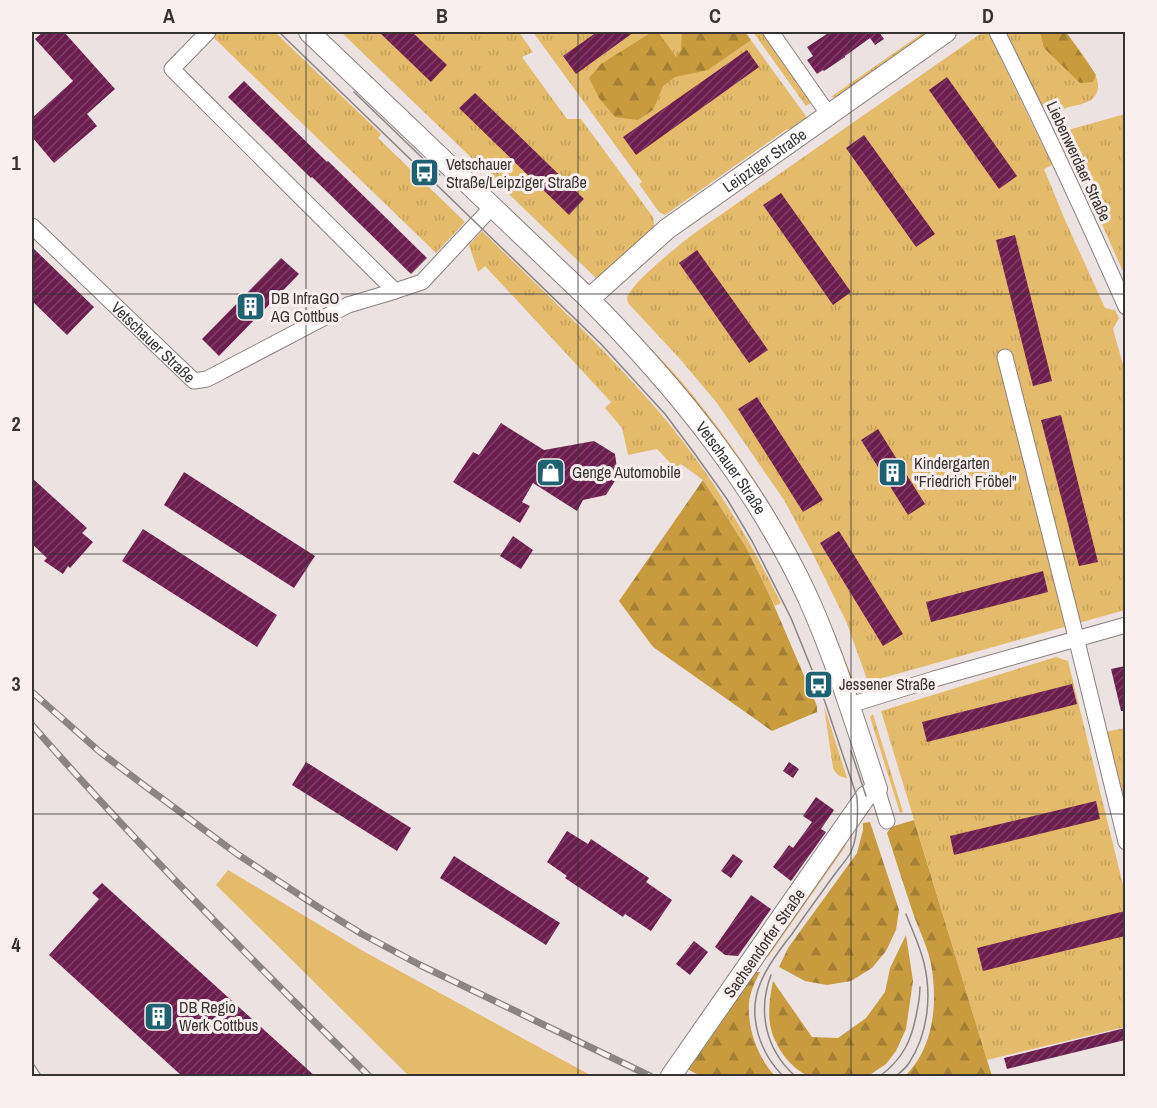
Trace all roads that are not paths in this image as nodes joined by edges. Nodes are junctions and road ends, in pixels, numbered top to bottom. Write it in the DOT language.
graph roads {
  1 [pos="208,32"];
  2 [pos="309,32"];
  3 [pos="771,32"];
  4 [pos="946,32"];
  5 [pos="997,32"];
  6 [pos="830,115"];
  7 [pos="492,207"];
  8 [pos="32,226"];
  9 [pos="395,291"];
  10 [pos="589,299"];
  11 [pos="1125,307"];
  12 [pos="1005,357"];
  13 [pos="1125,625"];
  14 [pos="1076,638"];
  15 [pos="850,705"];
  16 [pos="877,789"];
  17 [pos="887,821"];
  18 [pos="1125,842"];
  19 [pos="671,1077"];
  1 -- 9 [label="street"];
  2 -- 7 [label="street, Vetschauer Straße"];
  3 -- 6 [label="street"];
  4 -- 6 [label="street, Leipziger Straße"];
  5 -- 11 [label="street, Liebenwerdaer Straße"];
  6 -- 10 [label="street, Leipziger Straße"];
  7 -- 9 [label="street, Vetschauer Straße"];
  7 -- 10 [label="street, Vetschauer Straße"];
  8 -- 9 [label="street, Vetschauer Straße"];
  10 -- 15 [label="street, Vetschauer Straße"];
  12 -- 14 [label="street"];
  13 -- 14 [label="street"];
  14 -- 15 [label="street"];
  14 -- 18 [label="street"];
  15 -- 16 [label="street, Vetschauer Straße"];
  16 -- 17 [label="street, Vetschauer Straße"];
  16 -- 19 [label="street, Sachsendorfer Straße"];
}
